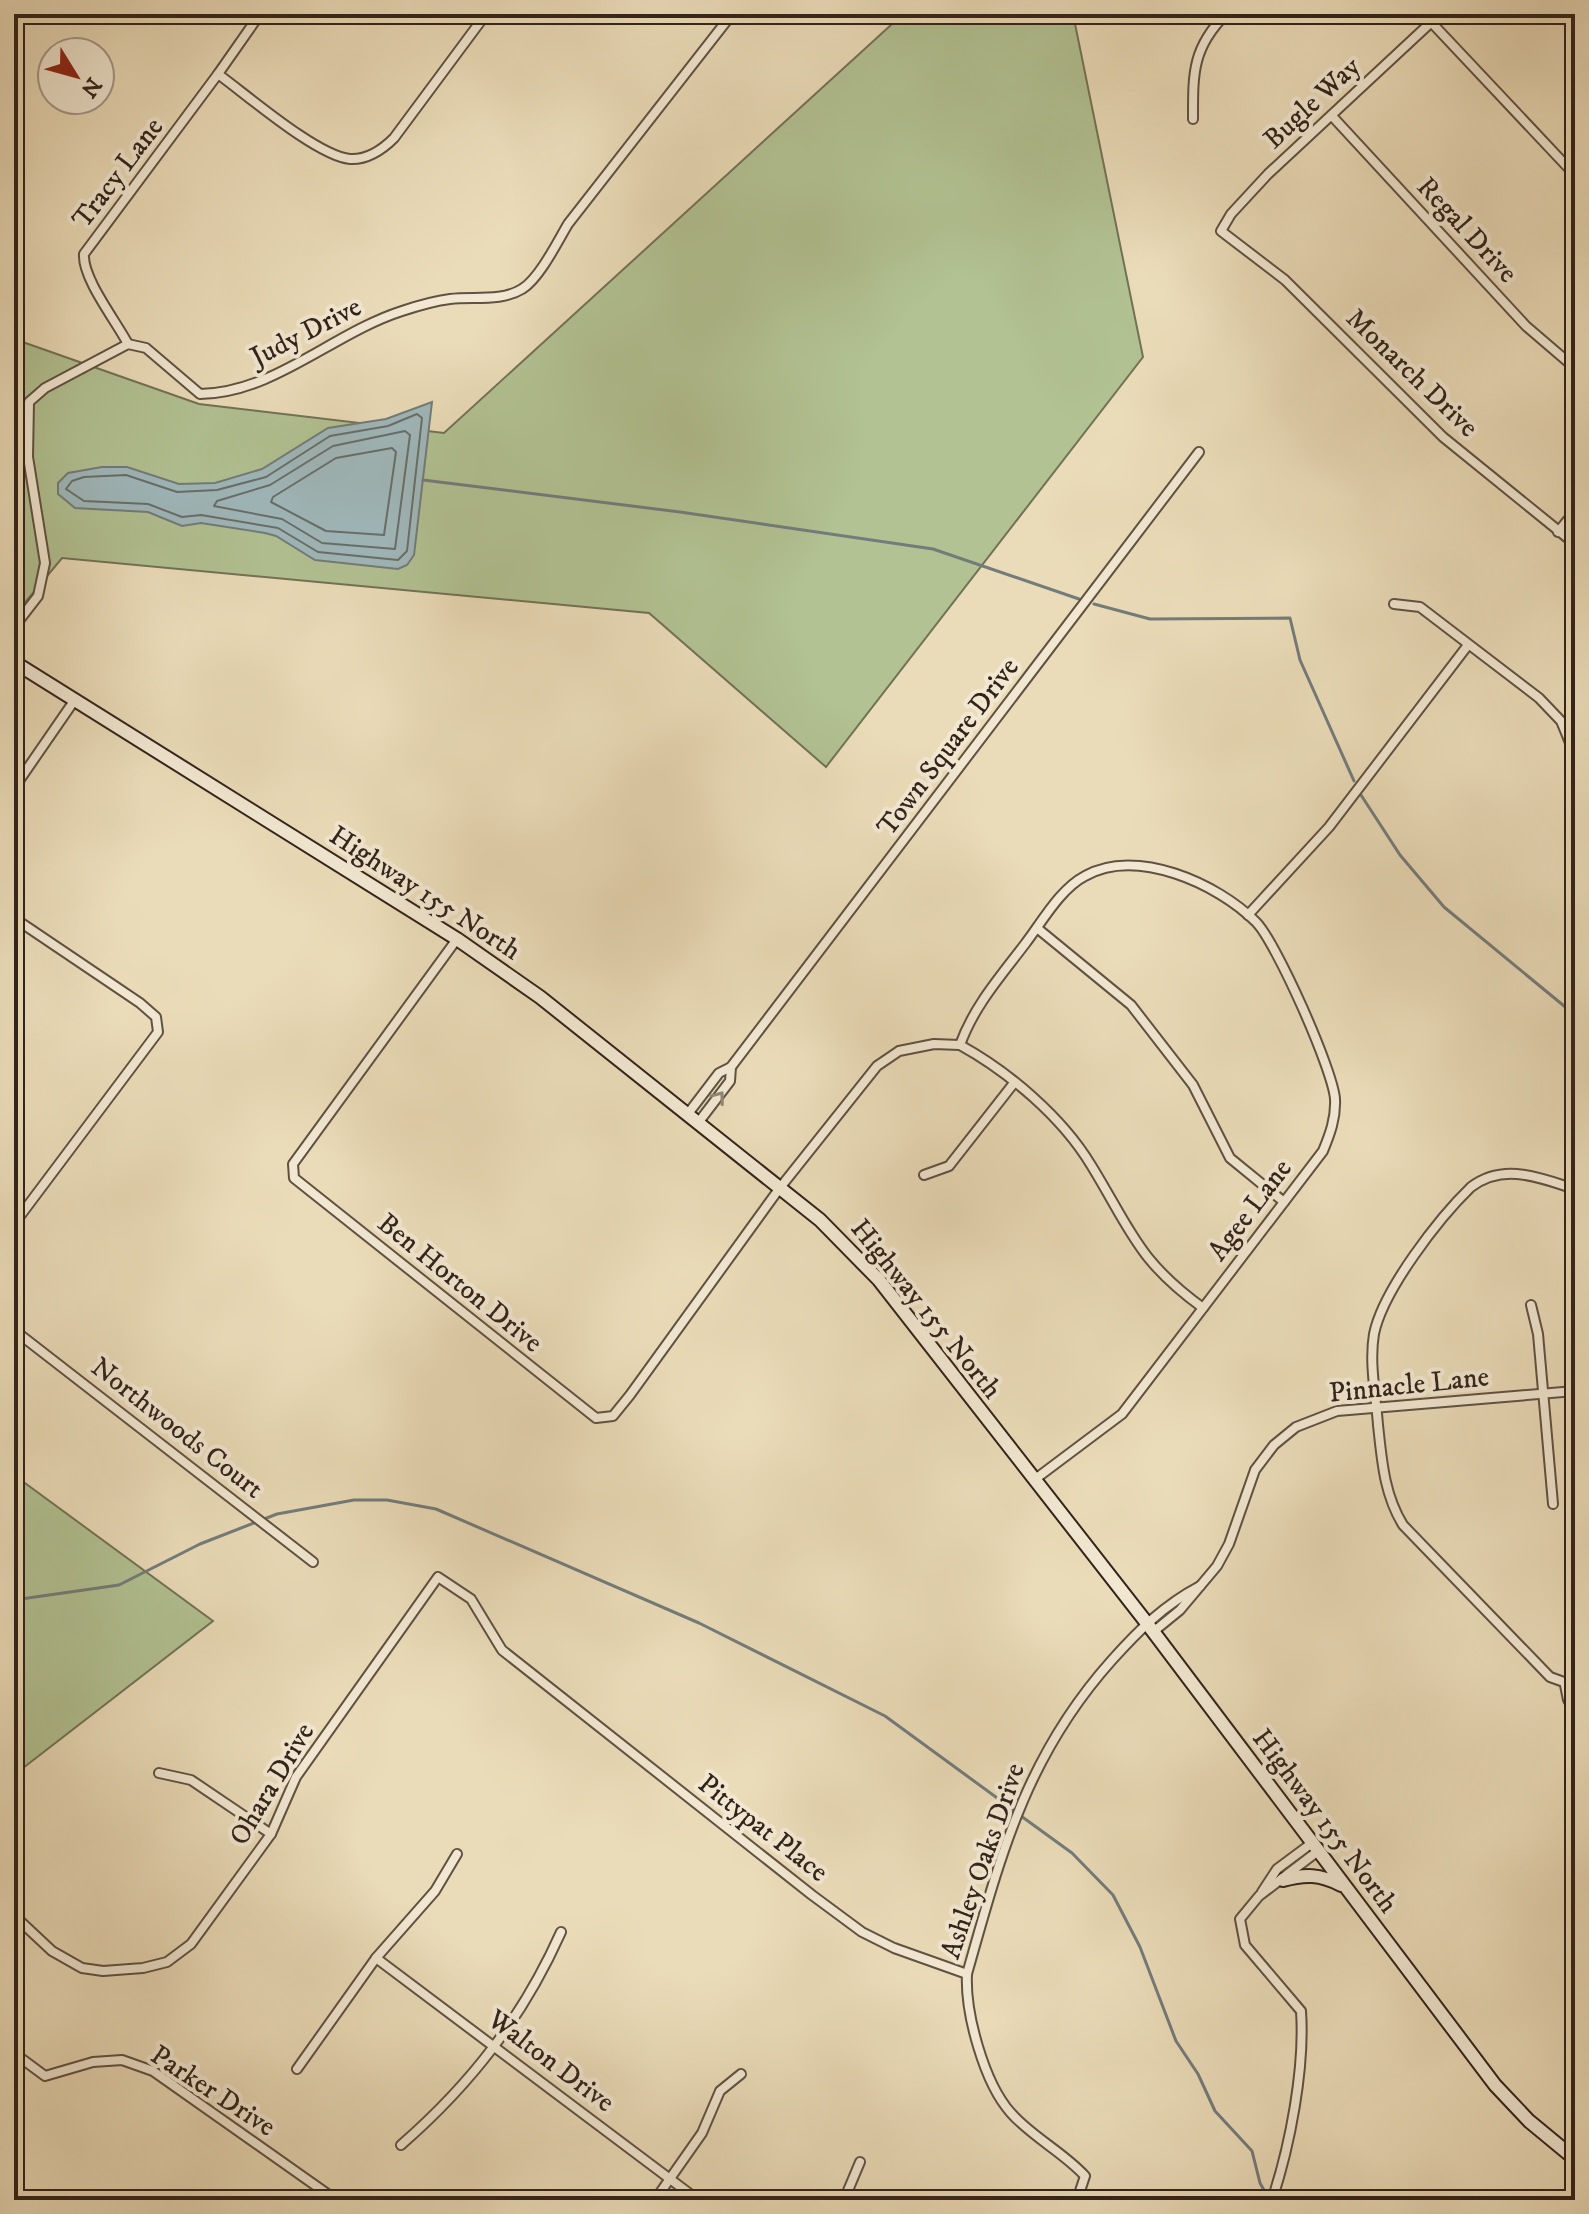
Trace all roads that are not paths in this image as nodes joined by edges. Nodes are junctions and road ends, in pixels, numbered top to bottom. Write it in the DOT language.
graph roads {
  1 [pos="260,14"];
  2 [pos="486,14"];
  3 [pos="732,14"];
  4 [pos="1226,14"];
  5 [pos="1440,14"];
  6 [pos="1431,22"];
  7 [pos="218,74"];
  8 [pos="1332,116"];
  9 [pos="1193,119"];
  10 [pos="1575,175"];
  11 [pos="1221,231"];
  12 [pos="128,344"];
  13 [pos="1575,368"];
  14 [pos="1199,452"];
  15 [pos="1575,511"];
  16 [pos="1558,532"];
  17 [pos="1575,544"];
  18 [pos="1394,604"];
  19 [pos="14,627"];
  20 [pos="1468,645"];
  21 [pos="14,662"];
  22 [pos="74,701"];
  23 [pos="1575,755"];
  24 [pos="14,788"];
  25 [pos="1248,915"];
  26 [pos="14,918"];
  27 [pos="1037,928"];
  28 [pos="457,939"];
  29 [pos="960,1045"];
  30 [pos="731,1067"];
  31 [pos="1014,1083"];
  32 [pos="687,1115"];
  33 [pos="698,1123"];
  34 [pos="924,1175"];
  35 [pos="779,1189"];
  36 [pos="1575,1189"];
  37 [pos="1284,1202"];
  38 [pos="14,1224"];
  39 [pos="1531,1305"];
  40 [pos="1203,1308"];
  41 [pos="14,1330"];
  42 [pos="1575,1391"];
  43 [pos="1543,1393"];
  44 [pos="1377,1407"];
  45 [pos="1034,1480"];
  46 [pos="1553,1504"];
  47 [pos="313,1562"];
  48 [pos="1149,1627"];
  49 [pos="1565,1685"];
  50 [pos="1575,1686"];
  51 [pos="548,1687"];
  52 [pos="1575,1703"];
  53 [pos="159,1773"];
  54 [pos="271,1834"];
  55 [pos="1315,1847"];
  56 [pos="457,1854"];
  57 [pos="1283,1880"];
  58 [pos="1345,1887"];
  59 [pos="1259,1896"];
  60 [pos="20,1921"];
  61 [pos="561,1932"];
  62 [pos="376,1958"];
  63 [pos="967,1974"];
  64 [pos="495,2045"];
  65 [pos="14,2053"];
  66 [pos="297,2069"];
  67 [pos="741,2074"];
  68 [pos="401,2145"];
  69 [pos="1575,2159"];
  70 [pos="860,2162"];
  71 [pos="671,2180"];
  72 [pos="336,2200"];
  73 [pos="655,2200"];
  74 [pos="698,2200"];
  75 [pos="844,2200"];
  76 [pos="1077,2200"];
  77 [pos="1272,2200"];
  1 -- 7 [label="street, Tracy Lane"];
  2 -- 7 [label="street"];
  3 -- 12 [label="street, Judy Drive"];
  4 -- 9 [label="street"];
  5 -- 6 [label="street, Bugle Way"];
  6 -- 8 [label="street, Bugle Way"];
  6 -- 10 [label="street"];
  7 -- 12 [label="street, Tracy Lane"];
  8 -- 11 [label="street, Bugle Way"];
  8 -- 13 [label="street, Regal Drive"];
  11 -- 16 [label="street, Monarch Drive"];
  12 -- 19 [label="street"];
  14 -- 30 [label="street, Town Square Drive"];
  15 -- 16 [label="street"];
  16 -- 17 [label="street, Monarch Drive"];
  18 -- 20 [label="street"];
  20 -- 23 [label="street"];
  20 -- 25 [label="street"];
  21 -- 22 [label="main road, Highway 155 North"];
  22 -- 24 [label="street"];
  22 -- 28 [label="main road, Highway 155 North"];
  25 -- 27 [label="street"];
  25 -- 37 [label="street, Agee Lane"];
  26 -- 38 [label="street"];
  27 -- 29 [label="street"];
  27 -- 37 [label="street"];
  28 -- 32 [label="main road, Highway 155 North"];
  28 -- 35 [label="street, Ben Horton Drive"];
  29 -- 31 [label="street"];
  29 -- 35 [label="street, Ben Horton Drive"];
  30 -- 32 [label="street, Town Square Drive"];
  33 -- 30 [label="street, Town Square Drive, one-way"];
  31 -- 34 [label="street"];
  31 -- 40 [label="street"];
  32 -- 33 [label="main road, Highway 155 North"];
  33 -- 35 [label="main road, Highway 155 North"];
  35 -- 45 [label="main road, Highway 155 North"];
  36 -- 44 [label="street"];
  37 -- 40 [label="street, Agee Lane"];
  39 -- 43 [label="street"];
  40 -- 45 [label="street, Agee Lane"];
  41 -- 47 [label="street, Northwoods Court"];
  42 -- 43 [label="street, Pinnacle Lane"];
  43 -- 44 [label="street, Pinnacle Lane"];
  43 -- 46 [label="street"];
  44 -- 48 [label="street, Pinnacle Lane"];
  44 -- 49 [label="street"];
  45 -- 48 [label="main road, Highway 155 North"];
  48 -- 55 [label="main road, Highway 155 North"];
  48 -- 63 [label="street, Ashley Oaks Drive"];
  49 -- 50 [label="street"];
  49 -- 52 [label="street"];
  51 -- 54 [label="street, Ohara Drive"];
  51 -- 63 [label="street, Pittypat Place"];
  53 -- 54 [label="street"];
  54 -- 60 [label="street, Ohara Drive"];
  55 -- 57 [label="street"];
  55 -- 58 [label="main road, Highway 155 North"];
  55 -- 59 [label="street"];
  56 -- 62 [label="street"];
  57 -- 58 [label="main road"];
  57 -- 59 [label="street"];
  58 -- 69 [label="main road, Highway 155 North"];
  59 -- 77 [label="street"];
  61 -- 64 [label="street"];
  62 -- 64 [label="street, Walton Drive"];
  62 -- 66 [label="street"];
  63 -- 76 [label="street, Ashley Oaks Drive"];
  64 -- 68 [label="street"];
  64 -- 71 [label="street, Walton Drive"];
  65 -- 72 [label="street, Parker Drive"];
  67 -- 71 [label="street"];
  70 -- 75 [label="street"];
  71 -- 73 [label="street"];
  71 -- 74 [label="street, Walton Drive"];
}
